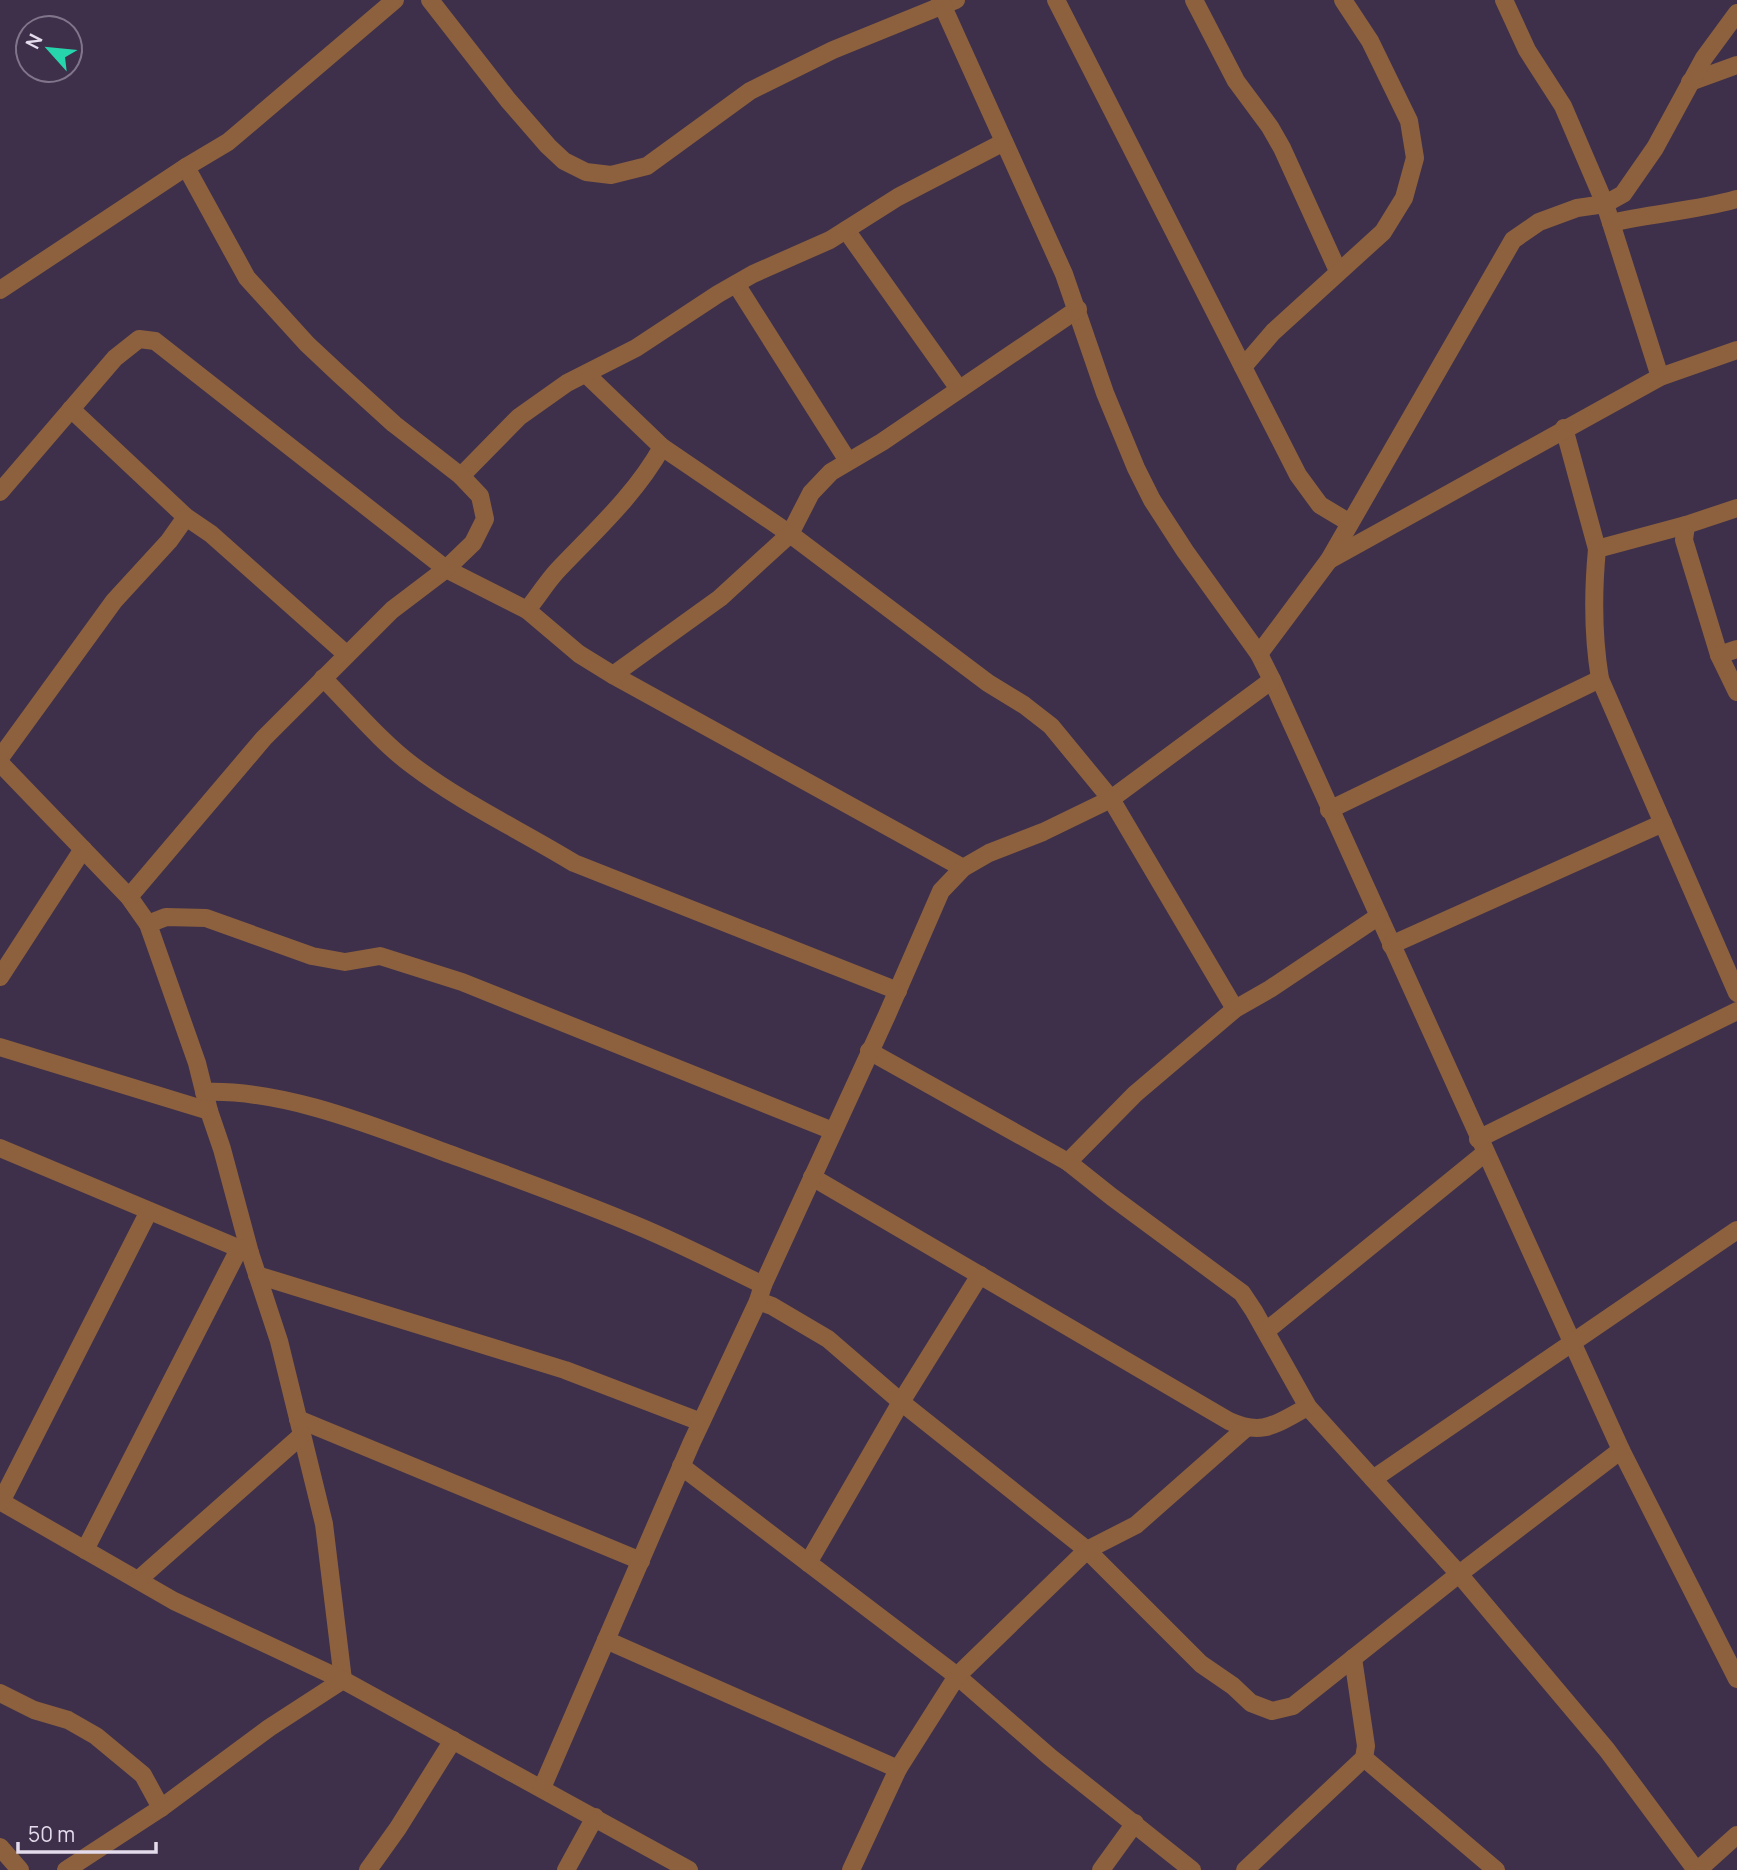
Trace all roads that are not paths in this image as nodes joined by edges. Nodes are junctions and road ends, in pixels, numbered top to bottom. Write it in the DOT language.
graph roads {
  1 [pos="395,0"];
  2 [pos="430,0"];
  3 [pos="1056,0"];
  4 [pos="1194,0"];
  5 [pos="1343,0"];
  6 [pos="1504,0"];
  7 [pos="946,2"];
  8 [pos="1737,12"];
  9 [pos="1737,65"];
  10 [pos="1690,82"];
  11 [pos="1004,142"];
  12 [pos="186,167"];
  13 [pos="1737,199"];
  14 [pos="1605,204"];
  15 [pos="1611,223"];
  16 [pos="846,230"];
  17 [pos="1338,271"];
  18 [pos="736,284"];
  19 [pos="0,290"];
  20 [pos="1078,310"];
  21 [pos="1737,350"];
  22 [pos="1243,367"];
  23 [pos="586,374"];
  24 [pos="1660,377"];
  25 [pos="959,389"];
  26 [pos="71,409"];
  27 [pos="1564,428"];
  28 [pos="662,447"];
  29 [pos="848,461"];
  30 [pos="461,476"];
  31 [pos="0,492"];
  32 [pos="1737,508"];
  33 [pos="186,517"];
  34 [pos="1350,523"];
  35 [pos="1686,525"];
  36 [pos="790,534"];
  37 [pos="1597,549"];
  38 [pos="1329,561"];
  39 [pos="446,569"];
  40 [pos="527,610"];
  41 [pos="1737,649"];
  42 [pos="346,654"];
  43 [pos="1259,654"];
  44 [pos="1719,654"];
  45 [pos="613,675"];
  46 [pos="323,678"];
  47 [pos="1600,679"];
  48 [pos="1272,680"];
  49 [pos="1737,692"];
  50 [pos="0,760"];
  51 [pos="1111,799"];
  52 [pos="1329,810"];
  53 [pos="1663,823"];
  54 [pos="83,849"];
  55 [pos="963,868"];
  56 [pos="129,897"];
  57 [pos="1378,916"];
  58 [pos="148,924"];
  59 [pos="1391,945"];
  60 [pos="0,977"];
  61 [pos="898,991"];
  62 [pos="1737,993"];
  63 [pos="1235,1009"];
  64 [pos="1737,1012"];
  65 [pos="0,1047"];
  66 [pos="869,1051"];
  67 [pos="204,1091"];
  68 [pos="209,1111"];
  69 [pos="833,1131"];
  70 [pos="1482,1146"];
  71 [pos="0,1148"];
  72 [pos="1068,1162"];
  73 [pos="812,1177"];
  74 [pos="149,1211"];
  75 [pos="1737,1230"];
  76 [pos="244,1251"];
  77 [pos="257,1275"];
  78 [pos="980,1275"];
  79 [pos="760,1293"];
  80 [pos="1266,1331"];
  81 [pos="1571,1342"];
  82 [pos="901,1402"];
  83 [pos="1308,1407"];
  84 [pos="701,1422"];
  85 [pos="300,1427"];
  86 [pos="1245,1428"];
  87 [pos="1621,1450"];
  88 [pos="681,1466"];
  89 [pos="1373,1479"];
  90 [pos="1,1502"];
  91 [pos="85,1550"];
  92 [pos="1087,1550"];
  93 [pos="640,1560"];
  94 [pos="808,1563"];
  95 [pos="1459,1574"];
  96 [pos="138,1580"];
  97 [pos="606,1640"];
  98 [pos="1353,1657"];
  99 [pos="957,1676"];
  100 [pos="343,1679"];
  101 [pos="1737,1679"];
  102 [pos="0,1693"];
  103 [pos="453,1740"];
  104 [pos="1364,1758"];
  105 [pos="898,1769"];
  106 [pos="542,1788"];
  107 [pos="161,1808"];
  108 [pos="594,1817"];
  109 [pos="1135,1823"];
  110 [pos="1737,1835"];
  111 [pos="0,1847"];
  112 [pos="20,1870"];
  113 [pos="65,1870"];
  114 [pos="368,1870"];
  115 [pos="566,1870"];
  116 [pos="689,1870"];
  117 [pos="852,1870"];
  118 [pos="1101,1870"];
  119 [pos="1192,1870"];
  120 [pos="1245,1870"];
  121 [pos="1496,1870"];
  122 [pos="1697,1870"];
  1 -- 12 [label="street"];
  2 -- 7 [label="street"];
  3 -- 22 [label="street"];
  4 -- 17 [label="street"];
  5 -- 17 [label="street"];
  6 -- 14 [label="street"];
  7 -- 11 [label="street"];
  8 -- 10 [label="street"];
  9 -- 10 [label="street"];
  10 -- 14 [label="street"];
  11 -- 16 [label="street"];
  11 -- 20 [label="street"];
  12 -- 19 [label="street"];
  12 -- 30 [label="street"];
  13 -- 15 [label="street"];
  14 -- 15 [label="street"];
  14 -- 34 [label="street"];
  15 -- 24 [label="street"];
  16 -- 18 [label="street"];
  16 -- 25 [label="street"];
  17 -- 22 [label="street"];
  18 -- 23 [label="street"];
  18 -- 29 [label="street"];
  20 -- 25 [label="street"];
  20 -- 43 [label="street"];
  21 -- 24 [label="street"];
  22 -- 34 [label="street"];
  23 -- 28 [label="street"];
  23 -- 30 [label="street"];
  24 -- 27 [label="street"];
  25 -- 29 [label="street"];
  26 -- 31 [label="street"];
  26 -- 33 [label="street"];
  26 -- 39 [label="street"];
  27 -- 37 [label="street"];
  27 -- 38 [label="street"];
  28 -- 36 [label="street"];
  28 -- 40 [label="street"];
  29 -- 36 [label="street"];
  30 -- 39 [label="street"];
  32 -- 35 [label="street"];
  33 -- 42 [label="street"];
  33 -- 50 [label="street"];
  34 -- 38 [label="street"];
  35 -- 37 [label="street"];
  35 -- 44 [label="street"];
  36 -- 45 [label="street"];
  36 -- 51 [label="street"];
  37 -- 47 [label="street"];
  38 -- 43 [label="street"];
  39 -- 40 [label="street"];
  39 -- 42 [label="street"];
  40 -- 45 [label="street"];
  41 -- 44 [label="street"];
  42 -- 46 [label="street"];
  43 -- 48 [label="street"];
  44 -- 49 [label="street"];
  45 -- 55 [label="street"];
  46 -- 56 [label="street"];
  46 -- 61 [label="street"];
  47 -- 52 [label="street"];
  47 -- 53 [label="street"];
  48 -- 51 [label="street"];
  48 -- 52 [label="street"];
  50 -- 54 [label="street"];
  51 -- 55 [label="street"];
  51 -- 63 [label="street"];
  52 -- 57 [label="street"];
  53 -- 59 [label="street"];
  53 -- 62 [label="street"];
  54 -- 56 [label="street"];
  54 -- 60 [label="street"];
  55 -- 61 [label="street"];
  56 -- 58 [label="street"];
  57 -- 59 [label="street"];
  57 -- 63 [label="street"];
  58 -- 67 [label="street"];
  58 -- 69 [label="street"];
  59 -- 70 [label="street"];
  61 -- 66 [label="street"];
  63 -- 72 [label="street"];
  64 -- 70 [label="street"];
  65 -- 68 [label="street"];
  66 -- 69 [label="street"];
  66 -- 72 [label="street"];
  67 -- 68 [label="street"];
  67 -- 79 [label="street"];
  68 -- 76 [label="street"];
  69 -- 73 [label="street"];
  70 -- 80 [label="street"];
  70 -- 81 [label="street"];
  71 -- 74 [label="street"];
  72 -- 80 [label="street"];
  73 -- 78 [label="street"];
  73 -- 79 [label="street"];
  74 -- 76 [label="street"];
  74 -- 90 [label="street"];
  75 -- 81 [label="street"];
  76 -- 77 [label="street"];
  76 -- 91 [label="street"];
  77 -- 84 [label="street"];
  77 -- 85 [label="street"];
  78 -- 82 [label="street"];
  78 -- 86 [label="street"];
  79 -- 82 [label="street"];
  79 -- 84 [label="street"];
  80 -- 83 [label="street"];
  81 -- 87 [label="street"];
  81 -- 89 [label="street"];
  82 -- 92 [label="street"];
  82 -- 94 [label="street"];
  83 -- 86 [label="street"];
  83 -- 89 [label="street"];
  84 -- 88 [label="street"];
  85 -- 93 [label="street"];
  85 -- 96 [label="street"];
  85 -- 100 [label="street"];
  86 -- 92 [label="street"];
  87 -- 95 [label="street"];
  87 -- 101 [label="street"];
  88 -- 93 [label="street"];
  88 -- 94 [label="street"];
  89 -- 95 [label="street"];
  90 -- 91 [label="street"];
  91 -- 96 [label="street"];
  92 -- 98 [label="street"];
  92 -- 99 [label="street"];
  93 -- 97 [label="street"];
  94 -- 99 [label="street"];
  95 -- 98 [label="street"];
  95 -- 122 [label="street"];
  96 -- 100 [label="street"];
  97 -- 105 [label="street"];
  97 -- 106 [label="street"];
  98 -- 104 [label="street"];
  99 -- 105 [label="street"];
  99 -- 109 [label="street"];
  100 -- 103 [label="street"];
  100 -- 107 [label="street"];
  102 -- 107 [label="street"];
  103 -- 106 [label="street"];
  103 -- 114 [label="street"];
  104 -- 120 [label="street"];
  104 -- 121 [label="street"];
  105 -- 117 [label="street"];
  106 -- 108 [label="street"];
  107 -- 113 [label="street"];
  108 -- 115 [label="street"];
  108 -- 116 [label="street"];
  109 -- 118 [label="street"];
  109 -- 119 [label="street"];
  110 -- 122 [label="street"];
  111 -- 112 [label="street"];
}
